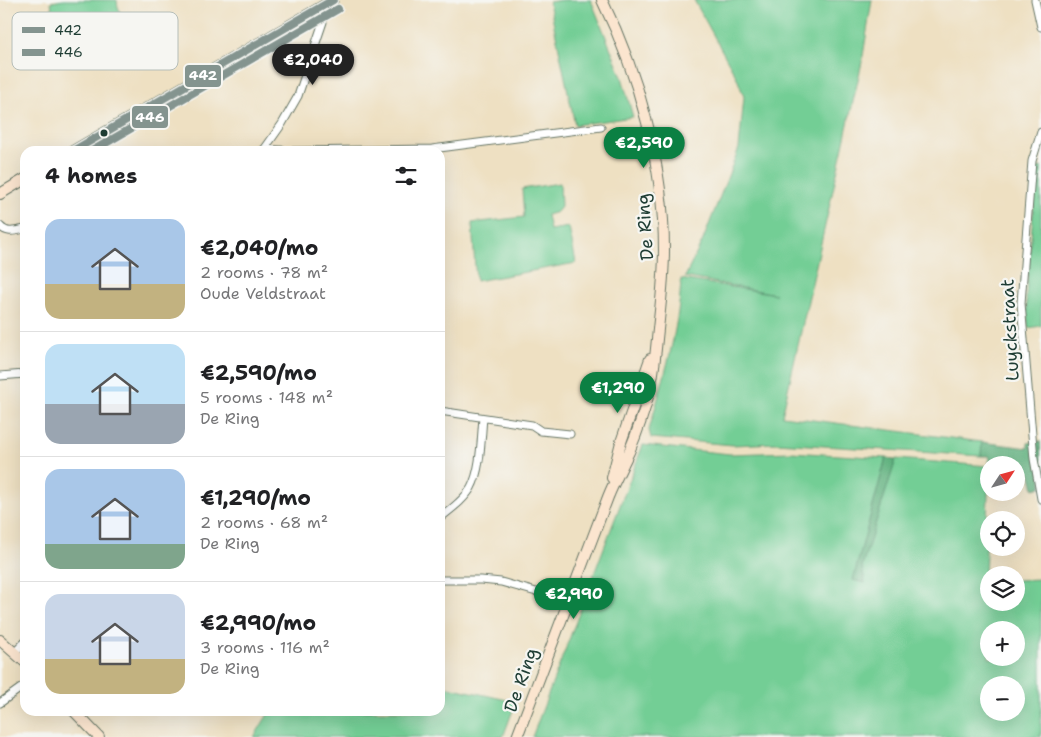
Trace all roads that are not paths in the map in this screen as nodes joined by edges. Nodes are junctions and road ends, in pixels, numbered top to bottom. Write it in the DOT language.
graph roads {
  1 [pos="333,0"];
  2 [pos="602,0"];
  3 [pos="1035,0"];
  4 [pos="321,8"];
  5 [pos="1041,27"];
  6 [pos="600,127"];
  7 [pos="1041,132"];
  8 [pos="83,146"];
  9 [pos="267,146"];
  10 [pos="445,147"];
  11 [pos="20,182"];
  12 [pos="0,194"];
  13 [pos="0,226"];
  14 [pos="20,230"];
  15 [pos="20,374"];
  16 [pos="0,376"];
  17 [pos="445,413"];
  18 [pos="483,418"];
  19 [pos="570,434"];
  20 [pos="1041,499"];
  21 [pos="445,514"];
  22 [pos="445,580"];
  23 [pos="540,593"];
  24 [pos="0,640"];
  25 [pos="20,647"];
  26 [pos="14,653"];
  27 [pos="20,658"];
  28 [pos="20,689"];
  29 [pos="0,703"];
  30 [pos="79,716"];
  31 [pos="99,737"];
  32 [pos="517,737"];
  1 -- 4 [label="main road"];
  2 -- 32 [label="main road, De Ring"];
  3 -- 5 [label="street"];
  4 -- 8 [label="main road"];
  4 -- 9 [label="street"];
  6 -- 10 [label="street"];
  7 -- 20 [label="street, Luyckstraat"];
  11 -- 12 [label="main road"];
  13 -- 14 [label="street"];
  15 -- 16 [label="street"];
  17 -- 18 [label="street"];
  18 -- 19 [label="street"];
  18 -- 21 [label="street"];
  22 -- 23 [label="street"];
  24 -- 26 [label="main road"];
  25 -- 26 [label="street"];
  26 -- 27 [label="main road"];
  28 -- 29 [label="street"];
  30 -- 31 [label="main road"];
}
